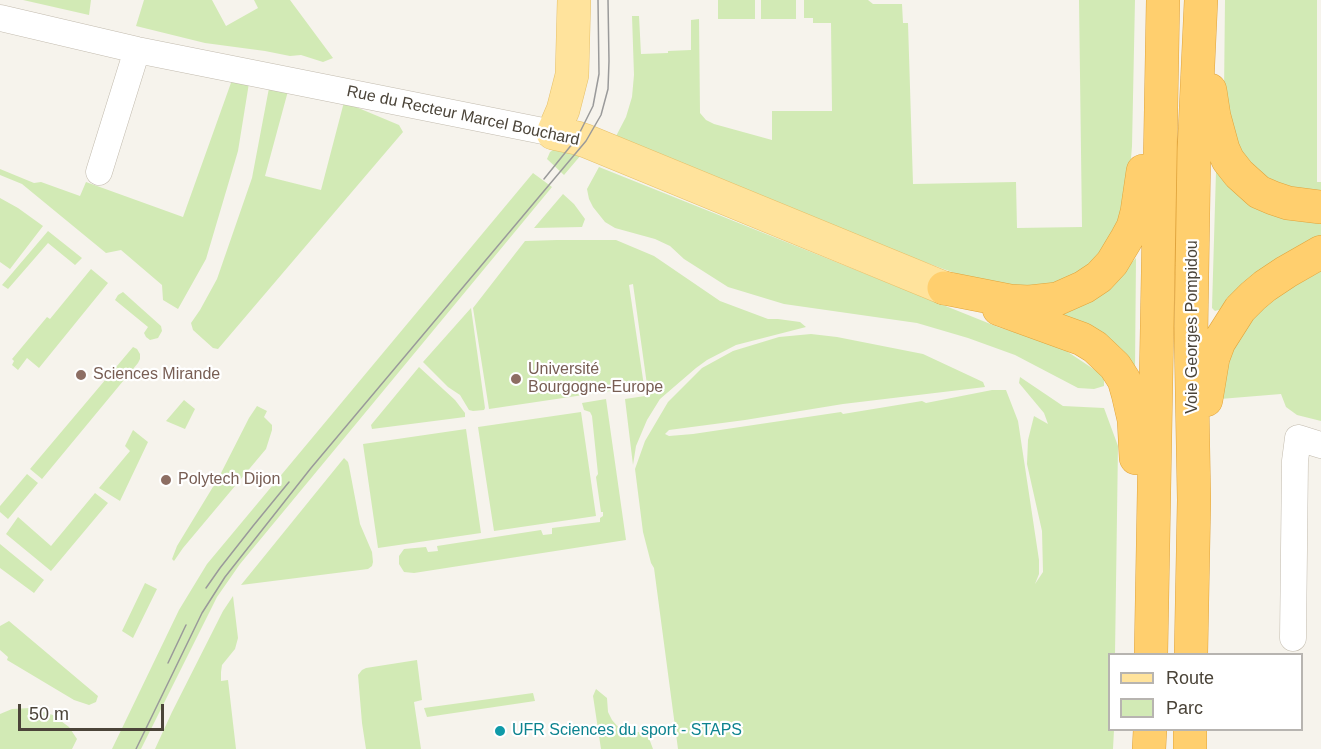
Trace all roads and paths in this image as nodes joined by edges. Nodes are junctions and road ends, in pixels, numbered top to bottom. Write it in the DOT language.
graph roads {
  1 [pos="574,0"];
  2 [pos="1163,0"];
  3 [pos="1201,0"];
  4 [pos="0,18"];
  5 [pos="137,50"];
  6 [pos="1161,92"];
  7 [pos="553,133"];
  8 [pos="99,172"];
  9 [pos="1321,207"];
  10 [pos="1321,252"];
  11 [pos="944,288"];
  12 [pos="1309,441"];
  13 [pos="1194,500"];
  14 [pos="1154,527"];
  15 [pos="1293,638"];
  16 [pos="1151,653"];
  17 [pos="1191,653"];
  18 [pos="1150,731"];
  19 [pos="1190,731"];
  20 [pos="1149,749"];
  21 [pos="1190,749"];
  1 -- 7 [label="main road"];
  2 -- 6 [label="highway, Voie Georges Pompidou"];
  3 -- 9 [label="highway"];
  3 -- 13 [label="highway, Voie Georges Pompidou"];
  4 -- 5 [label="street, Rue du Recteur Marcel Bouchard"];
  5 -- 7 [label="street, Rue du Recteur Marcel Bouchard"];
  5 -- 8 [label="street"];
  6 -- 11 [label="highway"];
  6 -- 14 [label="highway, Voie Georges Pompidou"];
  7 -- 11 [label="main road, Rue du Recteur Marcel Bouchard"];
  10 -- 13 [label="highway"];
  11 -- 14 [label="highway"];
  12 -- 15 [label="street"];
  13 -- 17 [label="highway, Voie Georges Pompidou"];
  14 -- 16 [label="highway, Voie Georges Pompidou"];
  18 -- 20 [label="highway"];
  19 -- 21 [label="highway"];
}
